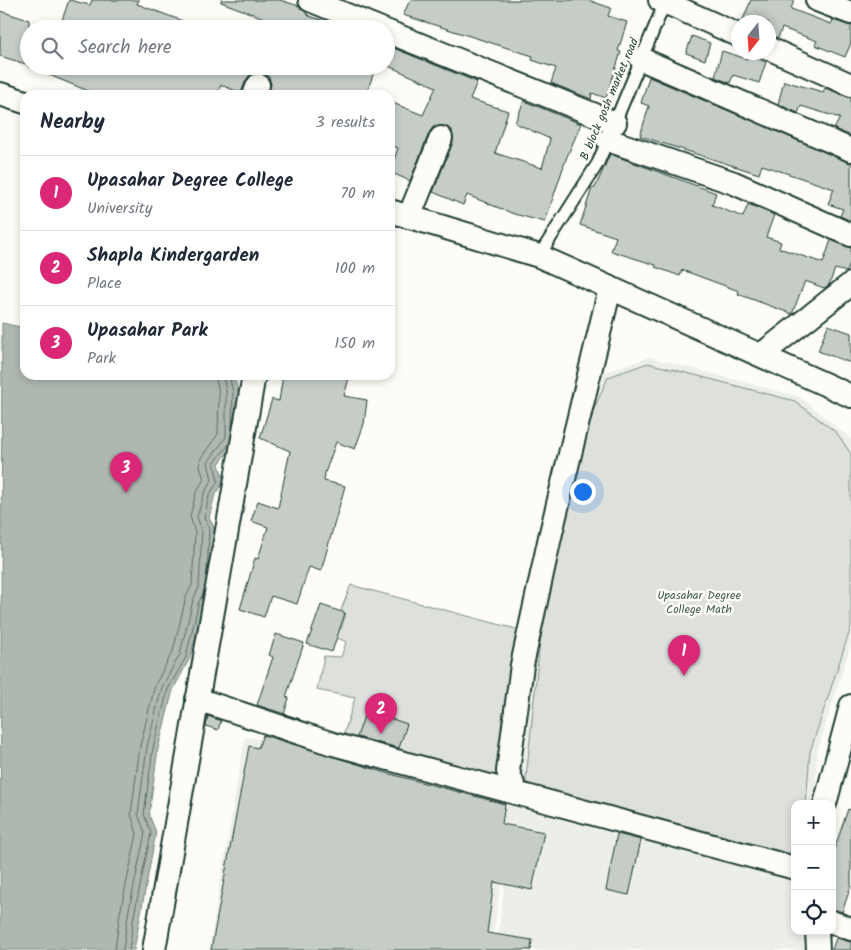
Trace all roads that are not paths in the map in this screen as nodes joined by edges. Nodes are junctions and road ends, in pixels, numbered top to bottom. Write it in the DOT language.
graph roads {
  1 [pos="310,0"];
  2 [pos="817,0"];
  3 [pos="664,1"];
  4 [pos="851,13"];
  5 [pos="359,20"];
  6 [pos="731,32"];
  7 [pos="395,35"];
  8 [pos="776,52"];
  9 [pos="642,59"];
  10 [pos="851,85"];
  11 [pos="0,94"];
  12 [pos="20,100"];
  13 [pos="611,132"];
  14 [pos="441,138"];
  15 [pos="851,150"];
  16 [pos="399,214"];
  17 [pos="851,235"];
  18 [pos="539,256"];
  19 [pos="851,284"];
  20 [pos="610,288"];
  21 [pos="761,355"];
  22 [pos="253,380"];
  23 [pos="851,396"];
  24 [pos="198,699"];
  25 [pos="851,706"];
  26 [pos="516,793"];
  27 [pos="826,800"];
  28 [pos="791,867"];
  29 [pos="836,923"];
  30 [pos="851,929"];
  31 [pos="818,935"];
  32 [pos="154,950"];
  33 [pos="818,950"];
  1 -- 5 [label="street"];
  2 -- 4 [label="street"];
  3 -- 6 [label="street"];
  3 -- 9 [label="lane, B block gosh market road"];
  7 -- 13 [label="street"];
  8 -- 10 [label="street"];
  9 -- 13 [label="lane, B block gosh market road"];
  9 -- 15 [label="street"];
  11 -- 12 [label="street"];
  13 -- 17 [label="street"];
  13 -- 18 [label="lane, B block gosh market road"];
  14 -- 16 [label="street"];
  16 -- 18 [label="street"];
  18 -- 20 [label="street"];
  19 -- 21 [label="street"];
  20 -- 21 [label="street"];
  20 -- 26 [label="street"];
  21 -- 23 [label="street"];
  22 -- 24 [label="street"];
  24 -- 26 [label="street"];
  24 -- 32 [label="street"];
  25 -- 27 [label="street"];
  26 -- 28 [label="street"];
  29 -- 30 [label="street"];
  31 -- 33 [label="street"];
}
